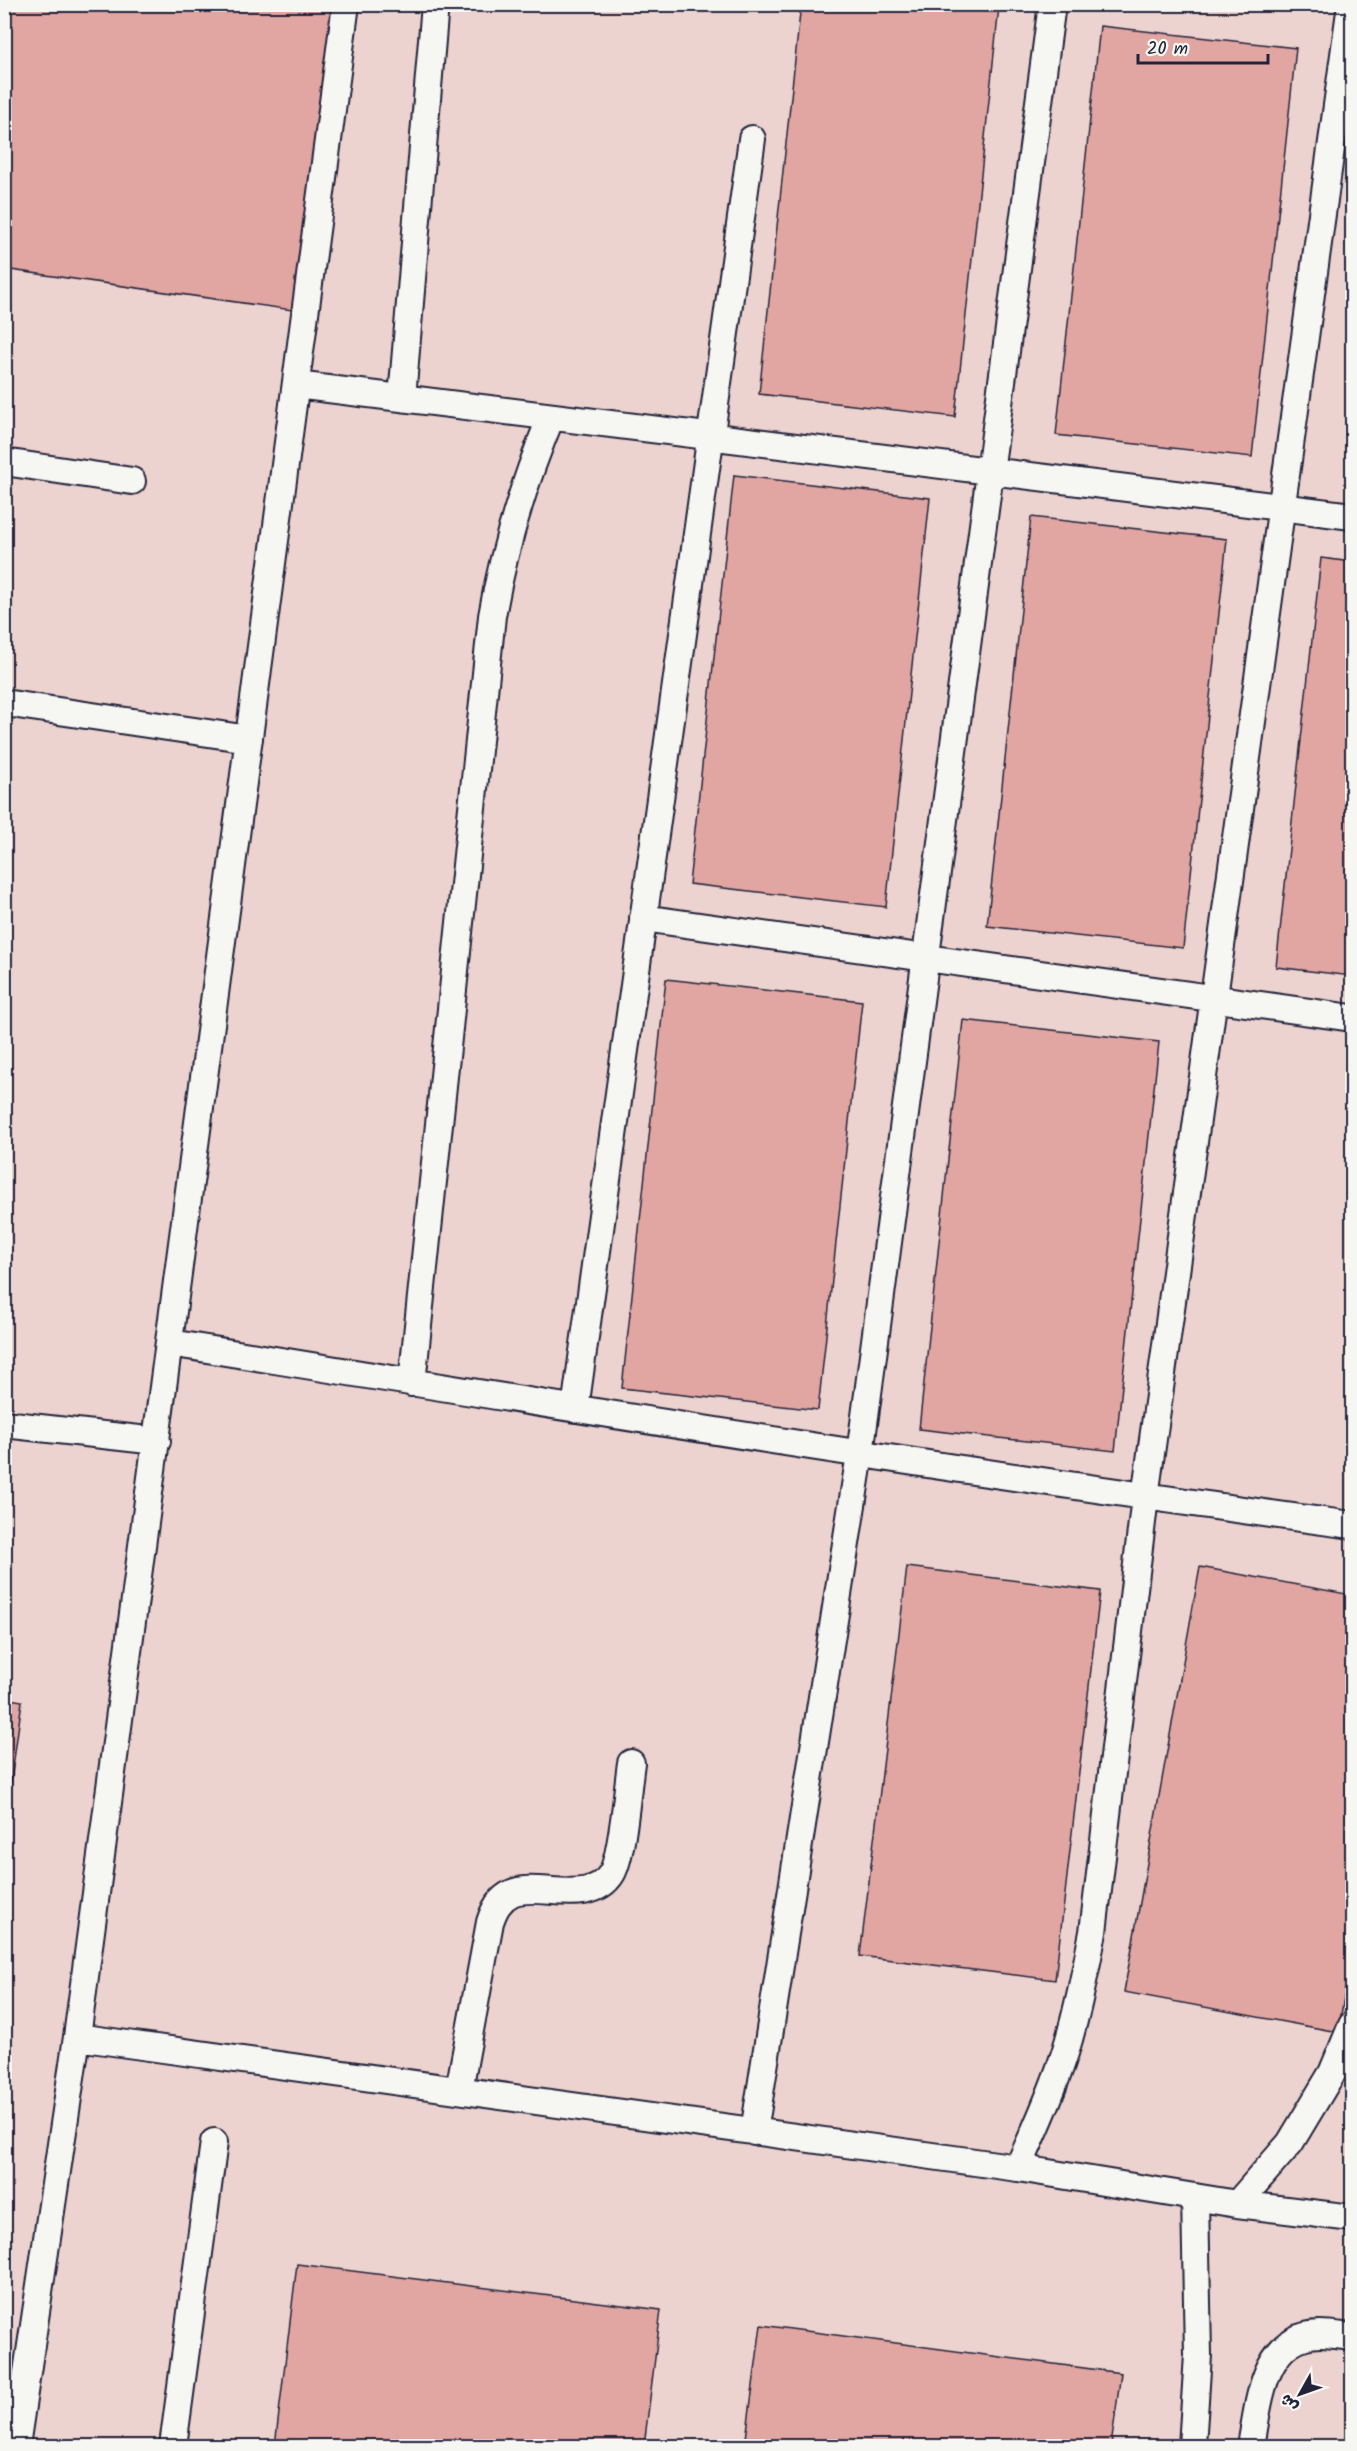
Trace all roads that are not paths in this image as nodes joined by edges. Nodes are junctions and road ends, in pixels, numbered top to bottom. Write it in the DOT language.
graph roads {
  1 [pos="346,4"];
  2 [pos="435,4"];
  3 [pos="1052,4"];
  4 [pos="1351,4"];
  5 [pos="752,139"];
  6 [pos="296,385"];
  7 [pos="402,398"];
  8 [pos="551,417"];
  9 [pos="710,437"];
  10 [pos="4,462"];
  11 [pos="990,471"];
  12 [pos="132,481"];
  13 [pos="1281,508"];
  14 [pos="1353,516"];
  15 [pos="4,703"];
  16 [pos="249,740"];
  17 [pos="643,918"];
  18 [pos="926,958"];
  19 [pos="1214,998"];
  20 [pos="1353,1018"];
  21 [pos="170,1343"];
  22 [pos="412,1383"];
  23 [pos="575,1409"];
  24 [pos="4,1424"];
  25 [pos="157,1441"];
  26 [pos="860,1454"];
  27 [pos="1145,1497"];
  28 [pos="1353,1525"];
  29 [pos="630,1763"];
  30 [pos="1353,2025"];
  31 [pos="77,2037"];
  32 [pos="459,2090"];
  33 [pos="754,2132"];
  34 [pos="214,2142"];
  35 [pos="1018,2168"];
  36 [pos="1195,2197"];
  37 [pos="1237,2204"];
  38 [pos="1353,2218"];
  39 [pos="1353,2337"];
  40 [pos="16,2446"];
  41 [pos="173,2446"];
  42 [pos="1192,2446"];
  43 [pos="1251,2446"];
  1 -- 6 [label="lane"];
  2 -- 7 [label="lane"];
  3 -- 11 [label="lane"];
  4 -- 13 [label="lane"];
  5 -- 9 [label="lane"];
  6 -- 7 [label="lane"];
  6 -- 16 [label="lane"];
  7 -- 8 [label="lane"];
  8 -- 9 [label="lane"];
  8 -- 22 [label="lane"];
  9 -- 11 [label="lane"];
  9 -- 17 [label="lane"];
  10 -- 12 [label="lane"];
  11 -- 13 [label="lane"];
  11 -- 18 [label="lane"];
  13 -- 14 [label="lane"];
  13 -- 19 [label="lane"];
  15 -- 16 [label="lane"];
  16 -- 21 [label="lane"];
  17 -- 18 [label="lane"];
  17 -- 23 [label="lane"];
  18 -- 19 [label="lane"];
  18 -- 26 [label="lane"];
  19 -- 20 [label="lane"];
  19 -- 27 [label="lane"];
  21 -- 22 [label="lane"];
  21 -- 25 [label="lane"];
  22 -- 23 [label="lane"];
  23 -- 26 [label="lane"];
  24 -- 25 [label="lane"];
  25 -- 31 [label="lane"];
  26 -- 27 [label="lane"];
  26 -- 33 [label="lane"];
  27 -- 28 [label="lane"];
  27 -- 35 [label="lane"];
  29 -- 32 [label="lane"];
  30 -- 37 [label="lane"];
  31 -- 32 [label="lane"];
  31 -- 40 [label="lane"];
  32 -- 33 [label="lane"];
  33 -- 35 [label="lane"];
  34 -- 41 [label="lane"];
  35 -- 36 [label="lane"];
  36 -- 37 [label="lane"];
  36 -- 42 [label="lane"];
  37 -- 38 [label="lane"];
  39 -- 43 [label="lane"];
}
